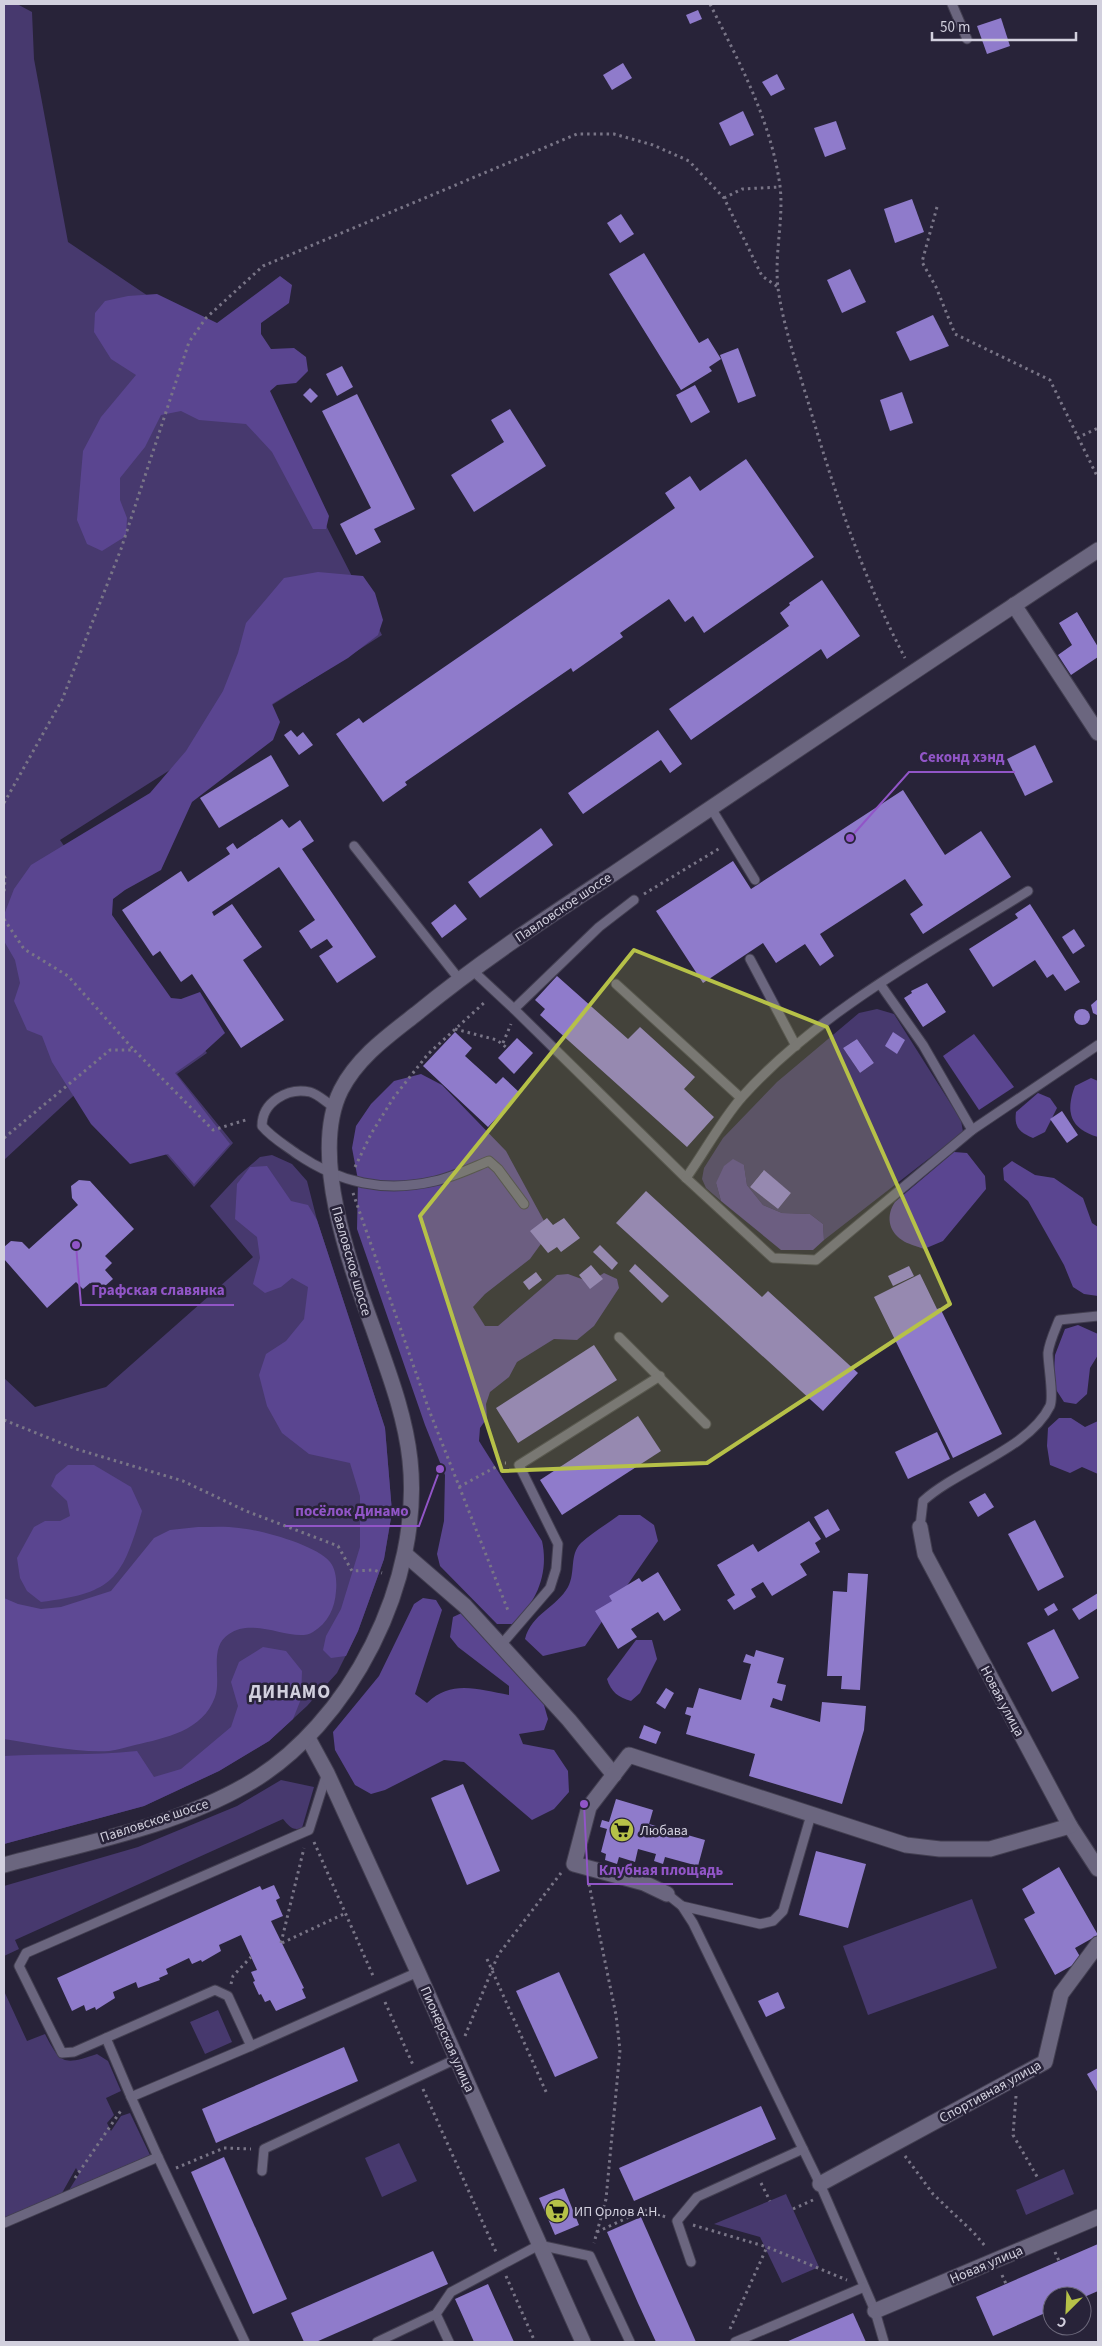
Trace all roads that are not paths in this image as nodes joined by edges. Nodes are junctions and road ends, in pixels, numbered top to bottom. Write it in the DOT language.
graph roads {
  1 [pos="952,4"];
  2 [pos="967,39"];
  3 [pos="1098,550"];
  4 [pos="1014,605"];
  5 [pos="1098,733"];
  6 [pos="711,808"];
  7 [pos="354,846"];
  8 [pos="755,880"];
  9 [pos="1028,891"];
  10 [pos="634,900"];
  11 [pos="750,959"];
  12 [pos="471,969"];
  13 [pos="459,979"];
  14 [pos="616,984"];
  15 [pos="880,984"];
  16 [pos="515,1011"];
  17 [pos="1098,1045"];
  18 [pos="796,1046"];
  19 [pos="741,1098"];
  20 [pos="334,1108"];
  21 [pos="972,1130"];
  22 [pos="332,1174"];
  23 [pos="686,1178"];
  24 [pos="524,1204"];
  25 [pos="1098,1316"];
  26 [pos="619,1337"];
  27 [pos="660,1376"];
  28 [pos="706,1424"];
  29 [pos="920,1526"];
  30 [pos="406,1555"];
  31 [pos="501,1645"];
  32 [pos="308,1738"];
  33 [pos="327,1773"];
  34 [pos="614,1775"];
  35 [pos="812,1815"];
  36 [pos="1070,1826"];
  37 [pos="4,1865"];
  38 [pos="1098,1870"];
  39 [pos="666,1894"];
  40 [pos="682,1906"];
  41 [pos="1098,1944"];
  42 [pos="418,1972"];
  43 [pos="106,2038"];
  44 [pos="252,2046"];
  45 [pos="456,2059"];
  46 [pos="131,2096"];
  47 [pos="803,2149"];
  48 [pos="158,2157"];
  49 [pos="262,2171"];
  50 [pos="822,2189"];
  51 [pos="1098,2217"];
  52 [pos="4,2224"];
  53 [pos="538,2244"];
  54 [pos="691,2262"];
  55 [pos="864,2287"];
  56 [pos="874,2311"];
  57 [pos="436,2314"];
  58 [pos="245,2342"];
  59 [pos="377,2342"];
  60 [pos="448,2342"];
  61 [pos="583,2342"];
  62 [pos="630,2342"];
  63 [pos="736,2342"];
  64 [pos="884,2342"];
  1 -- 2 [label="lane"];
  3 -- 4 [label="street, Павловское шоссе"];
  4 -- 5 [label="street"];
  4 -- 6 [label="street, Павловское шоссе"];
  6 -- 8 [label="lane"];
  6 -- 12 [label="street, Павловское шоссе"];
  7 -- 13 [label="lane"];
  9 -- 15 [label="lane"];
  10 -- 16 [label="lane"];
  11 -- 18 [label="lane"];
  12 -- 13 [label="street, Павловское шоссе"];
  12 -- 16 [label="lane"];
  13 -- 20 [label="street, Павловское шоссе"];
  14 -- 19 [label="lane"];
  15 -- 18 [label="lane"];
  15 -- 21 [label="lane"];
  16 -- 23 [label="lane"];
  17 -- 21 [label="lane"];
  18 -- 19 [label="lane"];
  19 -- 23 [label="lane"];
  20 -- 22 [label="street, Павловское шоссе"];
  20 -- 22 [label="lane"];
  21 -- 23 [label="lane"];
  22 -- 24 [label="lane"];
  22 -- 30 [label="street, Павловское шоссе"];
  25 -- 29 [label="lane"];
  26 -- 27 [label="lane"];
  27 -- 28 [label="lane"];
  27 -- 31 [label="lane"];
  29 -- 36 [label="street, Новая улица"];
  30 -- 31 [label="street"];
  30 -- 32 [label="street, Павловское шоссе"];
  31 -- 34 [label="street"];
  32 -- 33 [label="street, Пионерская улица"];
  32 -- 37 [label="street, Павловское шоссе"];
  33 -- 42 [label="street, Пионерская улица"];
  33 -- 43 [label="lane"];
  34 -- 35 [label="street"];
  34 -- 39 [label="street"];
  35 -- 36 [label="street"];
  35 -- 40 [label="lane"];
  36 -- 38 [label="street, Новая улица"];
  39 -- 40 [label="lane"];
  40 -- 47 [label="lane"];
  41 -- 50 [label="street, Спортивная улица"];
  42 -- 44 [label="lane"];
  42 -- 45 [label="street, Пионерская улица"];
  43 -- 44 [label="lane"];
  43 -- 46 [label="lane"];
  44 -- 46 [label="lane"];
  45 -- 49 [label="lane"];
  45 -- 53 [label="street, Пионерская улица"];
  46 -- 48 [label="lane"];
  47 -- 50 [label="lane"];
  47 -- 54 [label="lane"];
  48 -- 52 [label="lane"];
  48 -- 58 [label="lane"];
  50 -- 55 [label="lane"];
  51 -- 56 [label="street, Новая улица"];
  53 -- 57 [label="lane"];
  53 -- 61 [label="street, Пионерская улица"];
  53 -- 62 [label="lane"];
  55 -- 56 [label="lane"];
  55 -- 63 [label="lane"];
  56 -- 64 [label="lane"];
  57 -- 59 [label="lane"];
  57 -- 60 [label="lane"];
}
